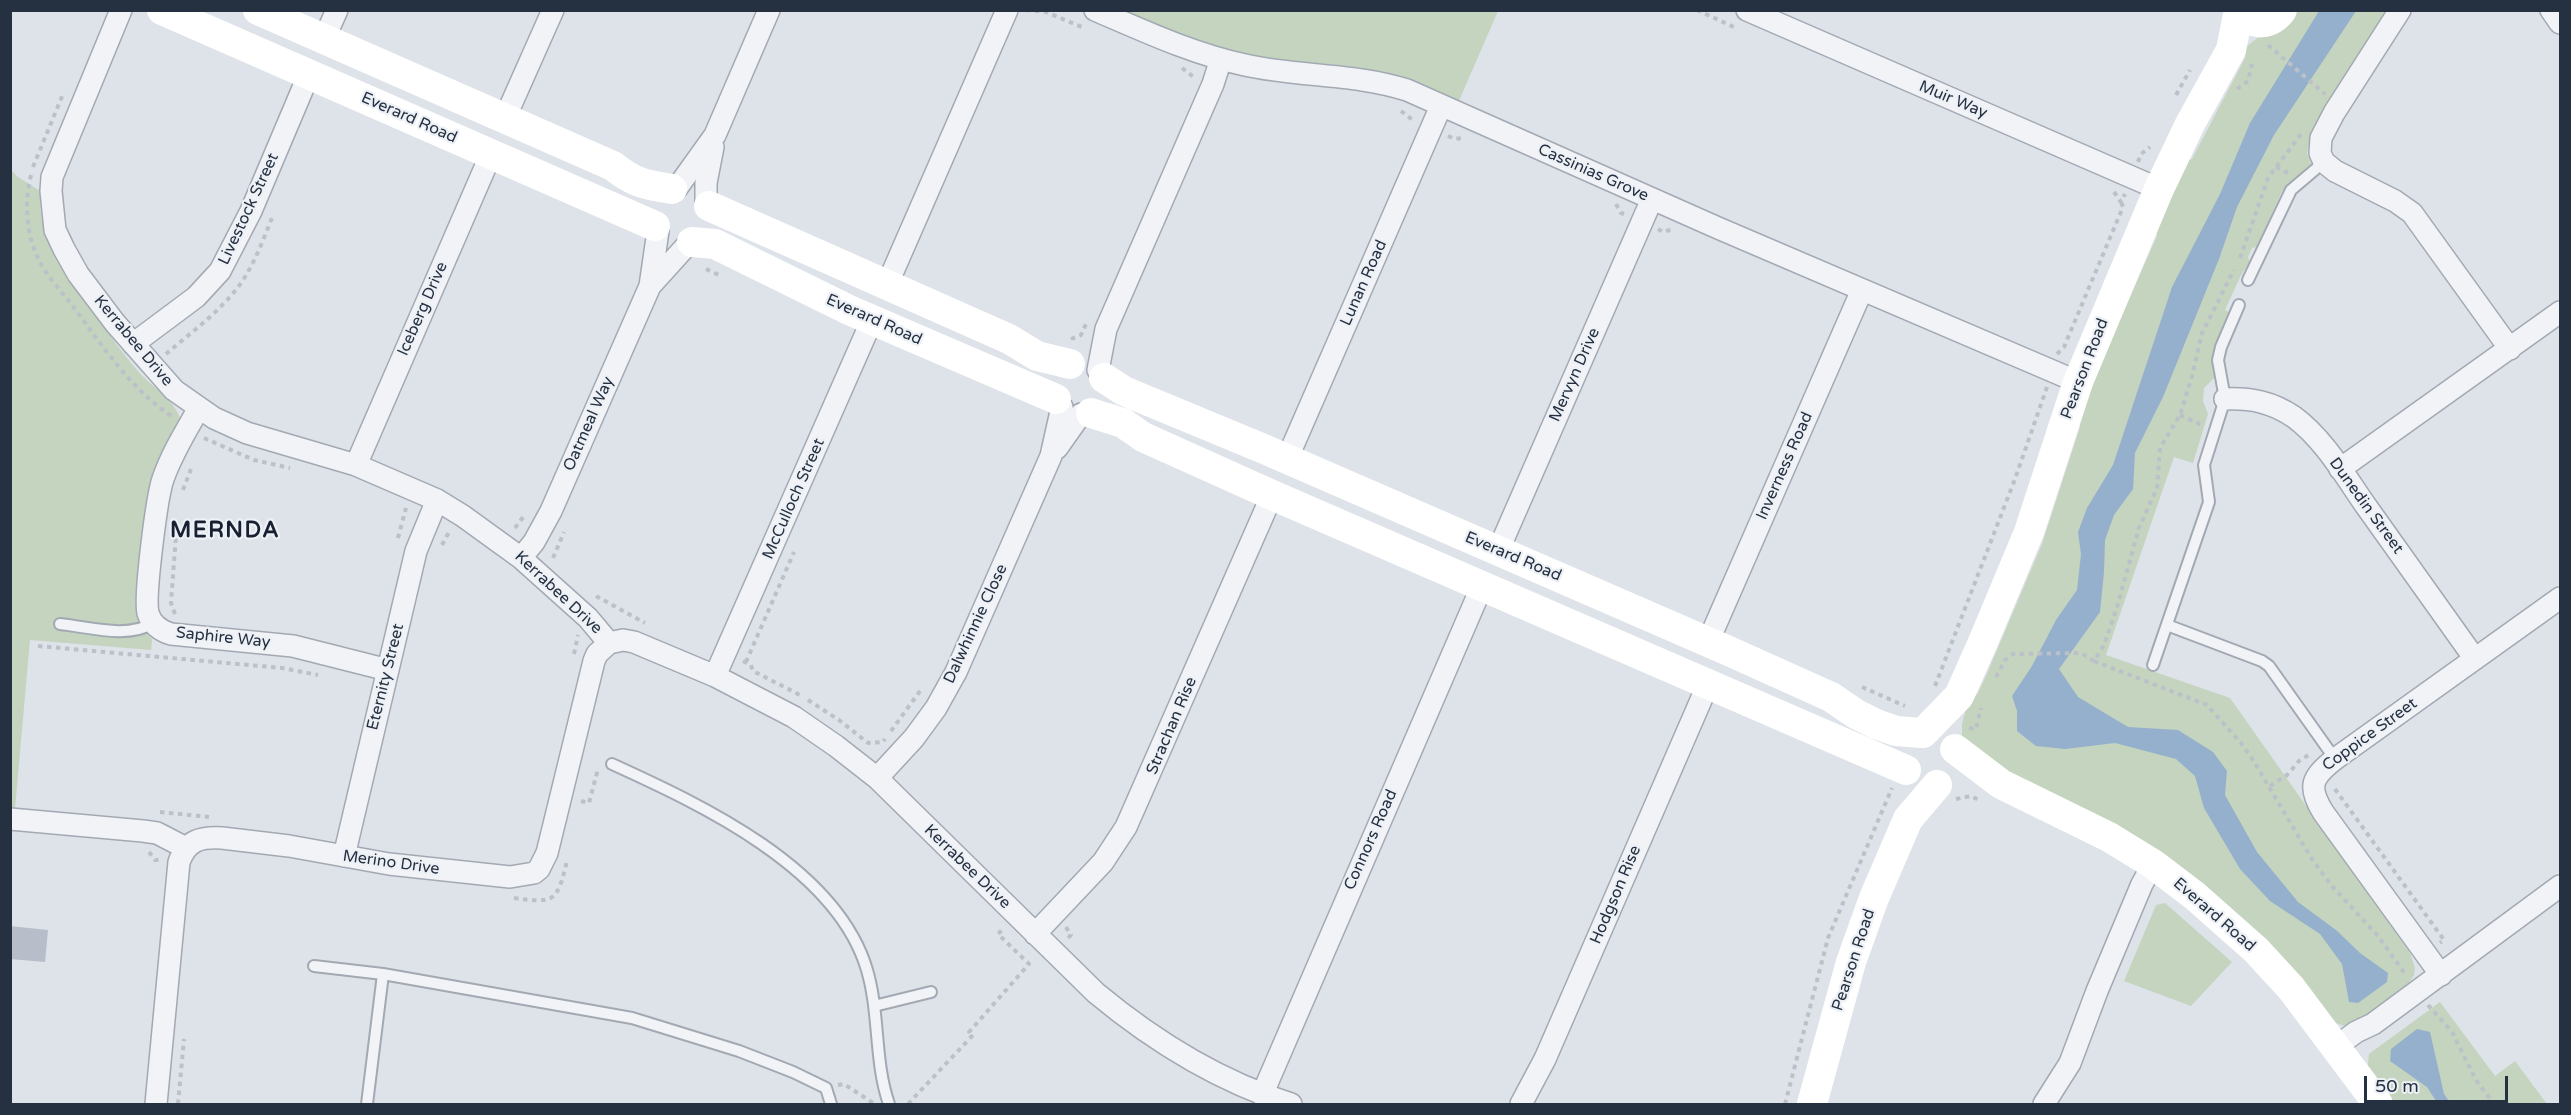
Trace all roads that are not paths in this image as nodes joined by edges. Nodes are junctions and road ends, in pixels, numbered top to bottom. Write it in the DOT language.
graph roads {
  1 [pos="121,10"];
  2 [pos="162,10"];
  3 [pos="258,10"];
  4 [pos="337,10"];
  5 [pos="553,10"];
  6 [pos="769,10"];
  7 [pos="1007,10"];
  8 [pos="1095,10"];
  9 [pos="1747,10"];
  10 [pos="2400,10"];
  11 [pos="2551,10"];
  12 [pos="2257,14"];
  13 [pos="2560,23"];
  14 [pos="324,39"];
  15 [pos="1221,59"];
  16 [pos="309,75"];
  17 [pos="1441,106"];
  18 [pos="506,118"];
  19 [pos="715,135"];
  20 [pos="491,154"];
  21 [pos="2324,162"];
  22 [pos="675,188"];
  23 [pos="2158,189"];
  24 [pos="1652,199"];
  25 [pos="708,203"];
  26 [pos="657,228"];
  27 [pos="690,243"];
  28 [pos="2248,280"];
  29 [pos="887,285"];
  30 [pos="650,286"];
  31 [pos="1862,290"];
  32 [pos="2239,305"];
  33 [pos="2560,312"];
  34 [pos="872,320"];
  35 [pos="133,344"];
  36 [pos="2510,349"];
  37 [pos="1084,363"];
  38 [pos="2059,382"];
  39 [pos="2225,399"];
  40 [pos="199,408"];
  41 [pos="1072,408"];
  42 [pos="1287,459"];
  43 [pos="356,465"];
  44 [pos="2340,469"];
  45 [pos="1272,495"];
  46 [pos="437,501"];
  47 [pos="1392,505"];
  48 [pos="1376,540"];
  49 [pos="527,550"];
  50 [pos="1498,551"];
  51 [pos="1482,586"];
  52 [pos="2560,598"];
  53 [pos="153,623"];
  54 [pos="60,624"];
  55 [pos="2167,625"];
  56 [pos="1708,642"];
  57 [pos="609,643"];
  58 [pos="2475,659"];
  59 [pos="2153,666"];
  60 [pos="388,670"];
  61 [pos="715,676"];
  62 [pos="1708,684"];
  63 [pos="1946,693"];
  64 [pos="1922,733"];
  65 [pos="1955,747"];
  66 [pos="2335,759"];
  67 [pos="612,764"];
  68 [pos="1907,771"];
  69 [pos="877,778"];
  70 [pos="2001,784"];
  71 [pos="1938,785"];
  72 [pos="10,819"];
  73 [pos="1908,819"];
  74 [pos="186,848"];
  75 [pos="345,856"];
  76 [pos="2153,864"];
  77 [pos="2560,886"];
  78 [pos="1035,934"];
  79 [pos="314,966"];
  80 [pos="382,974"];
  81 [pos="2440,975"];
  82 [pos="931,993"];
  83 [pos="874,1006"];
  84 [pos="2339,1051"];
  85 [pos="1262,1095"];
  86 [pos="156,1104"];
  87 [pos="367,1104"];
  88 [pos="831,1104"];
  89 [pos="889,1104"];
  90 [pos="1291,1104"];
  91 [pos="1521,1104"];
  92 [pos="1812,1104"];
  93 [pos="2044,1104"];
  94 [pos="2378,1104"];
  1 -- 35 [label="street, Kerrabee Drive"];
  2 -- 16 [label="street, Everard Road"];
  3 -- 14 [label="street"];
  4 -- 14 [label="street"];
  5 -- 18 [label="street"];
  6 -- 19 [label="street"];
  7 -- 29 [label="street"];
  8 -- 15 [label="street, Cassinias Grove"];
  9 -- 23 [label="street, Muir Way"];
  10 -- 21 [label="street"];
  11 -- 13 [label="street"];
  12 -- 23 [label="street, Pearson Road"];
  14 -- 18 [label="street"];
  15 -- 17 [label="street, Cassinias Grove"];
  15 -- 37 [label="street"];
  16 -- 20 [label="street, Everard Road"];
  16 -- 35 [label="street, Livestock Street"];
  17 -- 24 [label="street, Cassinias Grove"];
  17 -- 42 [label="street, Lunan Road"];
  18 -- 22 [label="street"];
  19 -- 22 [label="street"];
  19 -- 25 [label="street"];
  20 -- 26 [label="street, Everard Road"];
  20 -- 43 [label="street, Iceberg Drive"];
  21 -- 28 [label="lane"];
  21 -- 36 [label="street"];
  22 -- 25 [label="street"];
  22 -- 26 [label="street"];
  23 -- 38 [label="street, Pearson Road"];
  24 -- 31 [label="street, Cassinias Grove"];
  24 -- 50 [label="street, Mervyn Drive"];
  25 -- 27 [label="street"];
  25 -- 29 [label="street, Everard Road"];
  26 -- 27 [label="street"];
  26 -- 30 [label="street, Oatmeal Way"];
  27 -- 30 [label="street, Oatmeal Way"];
  27 -- 34 [label="street, Everard Road"];
  29 -- 37 [label="street, Everard Road"];
  30 -- 49 [label="street, Oatmeal Way"];
  31 -- 38 [label="street, Cassinias Grove"];
  31 -- 56 [label="street, Inverness Road"];
  32 -- 39 [label="lane"];
  33 -- 36 [label="street"];
  34 -- 41 [label="street, Everard Road"];
  34 -- 61 [label="street, McCulloch Street"];
  35 -- 40 [label="street, Kerrabee Drive"];
  36 -- 44 [label="street"];
  37 -- 41 [label="street"];
  37 -- 41 [label="street"];
  37 -- 42 [label="street, Everard Road"];
  38 -- 63 [label="street, Pearson Road"];
  39 -- 44 [label="street, Dunedin Street"];
  39 -- 55 [label="lane"];
  40 -- 43 [label="street, Kerrabee Drive"];
  40 -- 53 [label="street"];
  41 -- 45 [label="street, Everard Road"];
  41 -- 69 [label="street, Dalwhinnie Close"];
  42 -- 47 [label="street, Everard Road"];
  43 -- 46 [label="street, Kerrabee Drive"];
  44 -- 58 [label="street, Dunedin Street"];
  45 -- 48 [label="street, Everard Road"];
  45 -- 78 [label="street, Strachan Rise"];
  46 -- 49 [label="street, Kerrabee Drive"];
  46 -- 60 [label="street, Eternity Street"];
  47 -- 48 [label="street"];
  47 -- 50 [label="street, Everard Road"];
  48 -- 51 [label="street, Everard Road"];
  49 -- 57 [label="street, Kerrabee Drive"];
  50 -- 56 [label="street, Everard Road"];
  51 -- 62 [label="street, Everard Road"];
  51 -- 85 [label="street, Connors Road"];
  52 -- 58 [label="street, Coppice Street"];
  53 -- 54 [label="lane, Saphire Way"];
  53 -- 60 [label="street, Saphire Way"];
  55 -- 59 [label="lane"];
  55 -- 66 [label="lane"];
  56 -- 64 [label="street, Everard Road"];
  57 -- 61 [label="street, Kerrabee Drive"];
  57 -- 75 [label="street, Merino Drive"];
  58 -- 66 [label="street, Coppice Street"];
  60 -- 75 [label="street, Eternity Street"];
  61 -- 69 [label="street, Kerrabee Drive"];
  62 -- 68 [label="street, Everard Road"];
  62 -- 91 [label="street, Hodgson Rise"];
  63 -- 64 [label="street, Pearson Road"];
  63 -- 65 [label="street, Pearson Road"];
  64 -- 65 [label="street"];
  64 -- 68 [label="street"];
  65 -- 70 [label="street, Everard Road"];
  65 -- 71 [label="street"];
  66 -- 81 [label="street, Coppice Street"];
  67 -- 83 [label="lane"];
  68 -- 71 [label="street"];
  68 -- 73 [label="street, Pearson Road"];
  69 -- 78 [label="street, Kerrabee Drive"];
  70 -- 71 [label="street, Everard Road"];
  70 -- 76 [label="street, Everard Road"];
  71 -- 73 [label="street, Pearson Road"];
  72 -- 74 [label="street"];
  73 -- 92 [label="street, Pearson Road"];
  74 -- 75 [label="street, Merino Drive"];
  74 -- 86 [label="street"];
  76 -- 84 [label="street, Everard Road"];
  76 -- 93 [label="street"];
  77 -- 81 [label="street"];
  78 -- 85 [label="street, Kerrabee Drive"];
  79 -- 80 [label="lane"];
  80 -- 87 [label="lane"];
  80 -- 88 [label="lane"];
  81 -- 84 [label="street"];
  82 -- 83 [label="lane"];
  83 -- 89 [label="lane"];
  84 -- 94 [label="street, Everard Road"];
  85 -- 90 [label="street, Kerrabee Drive"];
}
